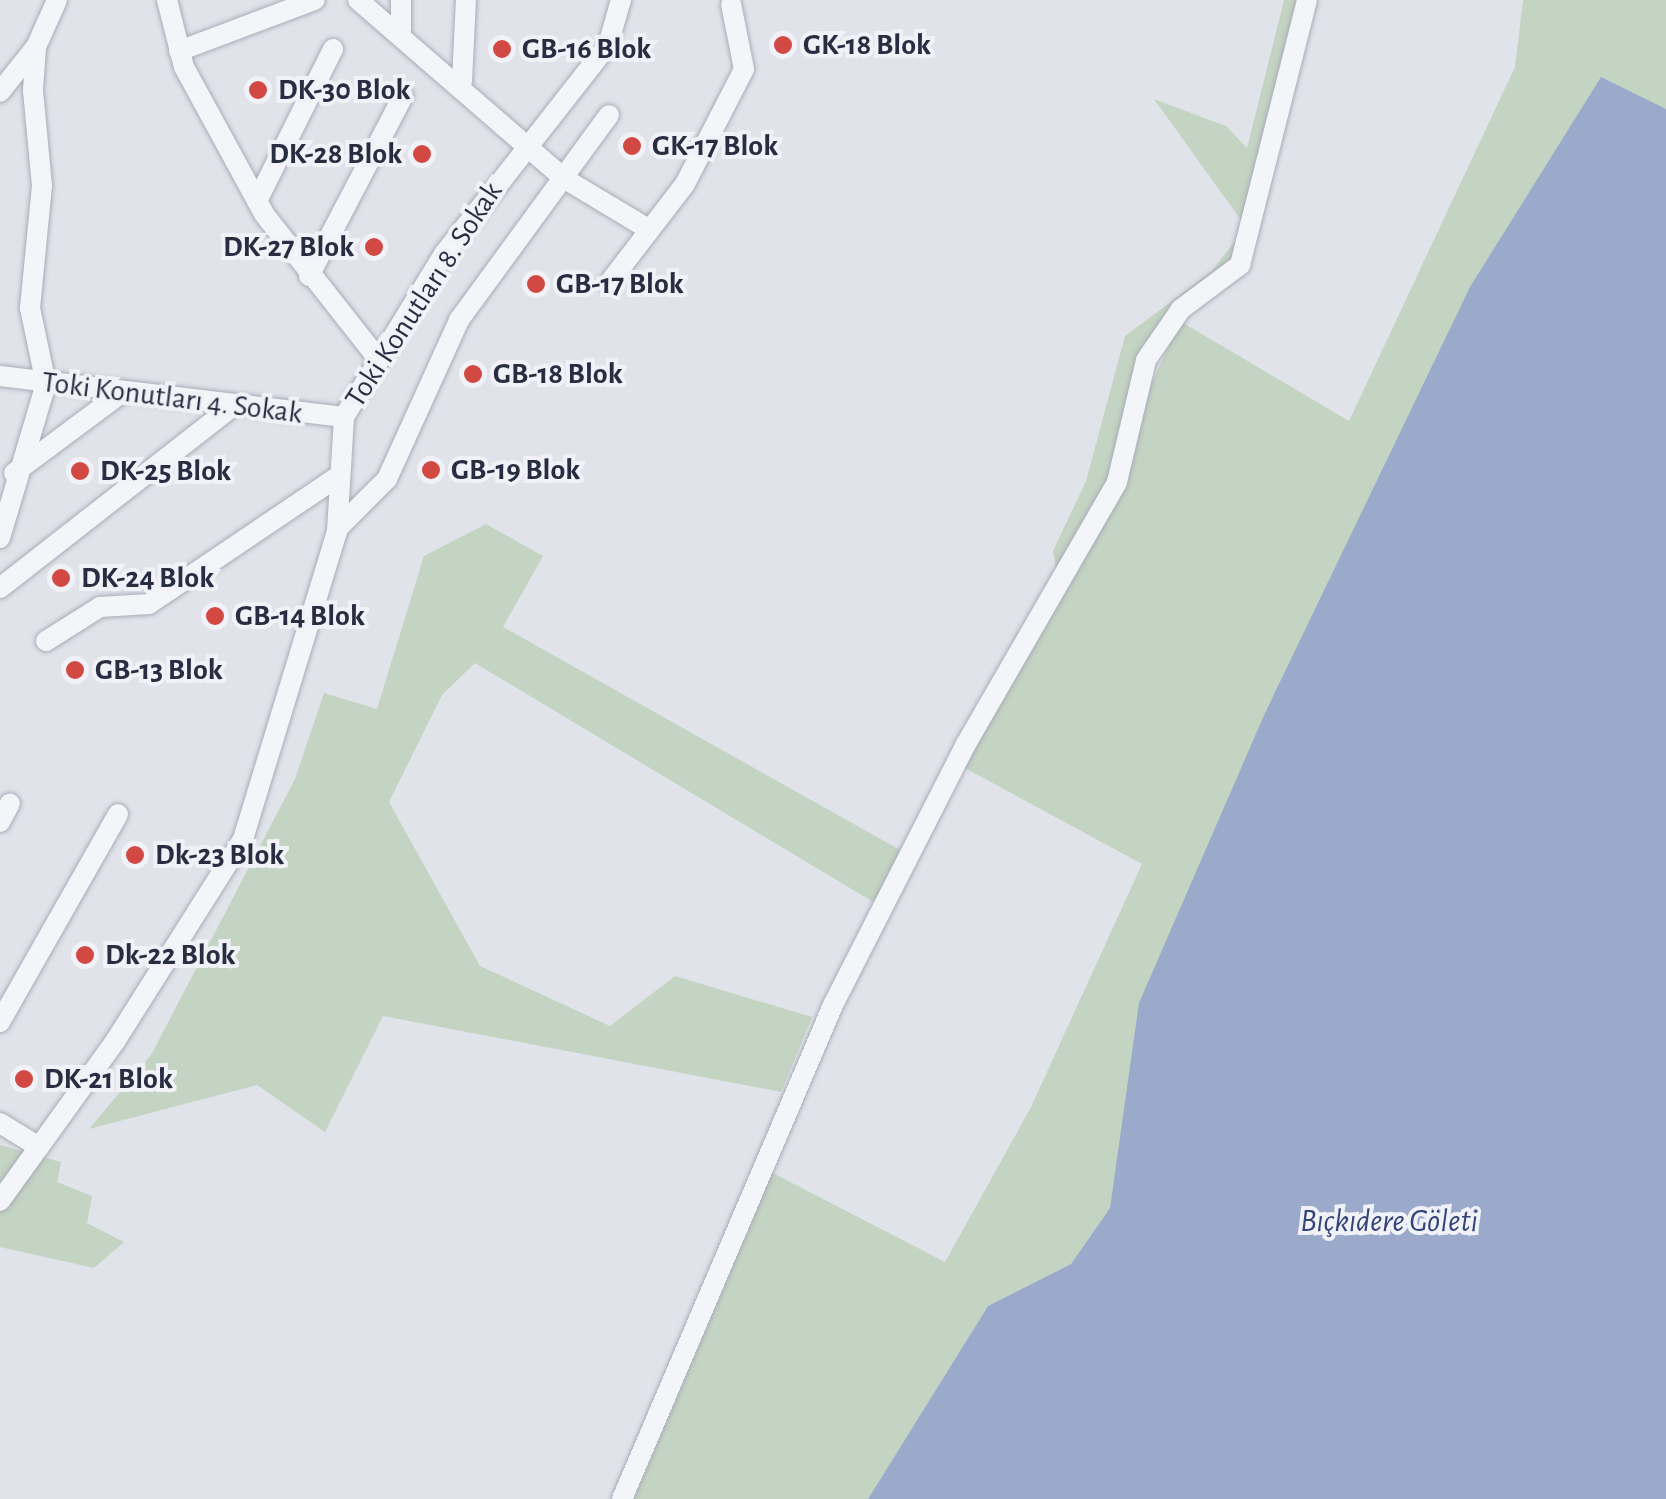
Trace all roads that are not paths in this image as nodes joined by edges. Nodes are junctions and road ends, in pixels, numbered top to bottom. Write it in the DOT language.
graph roads {
  1 [pos="56,0"];
  2 [pos="167,0"];
  3 [pos="315,0"];
  4 [pos="358,0"];
  5 [pos="401,0"];
  6 [pos="466,0"];
  7 [pos="621,0"];
  8 [pos="1307,0"];
  9 [pos="731,4"];
  10 [pos="401,31"];
  11 [pos="36,46"];
  12 [pos="332,50"];
  13 [pos="179,51"];
  14 [pos="462,82"];
  15 [pos="0,92"];
  16 [pos="402,96"];
  17 [pos="609,116"];
  18 [pos="528,141"];
  19 [pos="566,179"];
  20 [pos="258,201"];
  21 [pos="645,227"];
  22 [pos="309,276"];
  23 [pos="609,283"];
  24 [pos="380,360"];
  25 [pos="0,376"];
  26 [pos="46,384"];
  27 [pos="120,394"];
  28 [pos="232,407"];
  29 [pos="344,418"];
  30 [pos="340,475"];
  31 [pos="8,477"];
  32 [pos="337,532"];
  33 [pos="0,538"];
  34 [pos="0,588"];
  35 [pos="46,641"];
  36 [pos="118,814"];
  37 [pos="0,1022"];
  38 [pos="0,1124"];
  39 [pos="39,1148"];
  40 [pos="0,1201"];
  41 [pos="622,1499"];
  1 -- 11 [label="street"];
  2 -- 13 [label="street"];
  3 -- 13 [label="street"];
  4 -- 10 [label="street"];
  5 -- 10 [label="street"];
  6 -- 14 [label="street"];
  7 -- 18 [label="street, Toki Konutları 8. Sokak"];
  8 -- 41 [label="street"];
  9 -- 21 [label="street"];
  10 -- 14 [label="street"];
  11 -- 15 [label="street"];
  11 -- 26 [label="street"];
  12 -- 20 [label="street"];
  13 -- 20 [label="street"];
  14 -- 18 [label="street"];
  16 -- 22 [label="street"];
  17 -- 19 [label="street"];
  18 -- 19 [label="street"];
  18 -- 24 [label="street, Toki Konutları 8. Sokak"];
  19 -- 21 [label="street"];
  19 -- 32 [label="street"];
  20 -- 22 [label="street"];
  21 -- 23 [label="street"];
  22 -- 24 [label="street"];
  24 -- 29 [label="street, Toki Konutları 8. Sokak"];
  25 -- 26 [label="street, Toki Konutları 4. Sokak"];
  26 -- 27 [label="street, Toki Konutları 4. Sokak"];
  26 -- 31 [label="street"];
  27 -- 28 [label="street, Toki Konutları 4. Sokak"];
  27 -- 31 [label="street"];
  28 -- 29 [label="street, Toki Konutları 4. Sokak"];
  28 -- 34 [label="street"];
  29 -- 30 [label="street, Toki Konutları 8. Sokak"];
  30 -- 32 [label="street, Toki Konutları 8. Sokak"];
  30 -- 35 [label="street"];
  31 -- 33 [label="street"];
  32 -- 39 [label="street, Toki Konutları 8. Sokak"];
  36 -- 37 [label="street"];
  38 -- 39 [label="street"];
  39 -- 40 [label="street, Toki Konutları 8. Sokak"];
}
